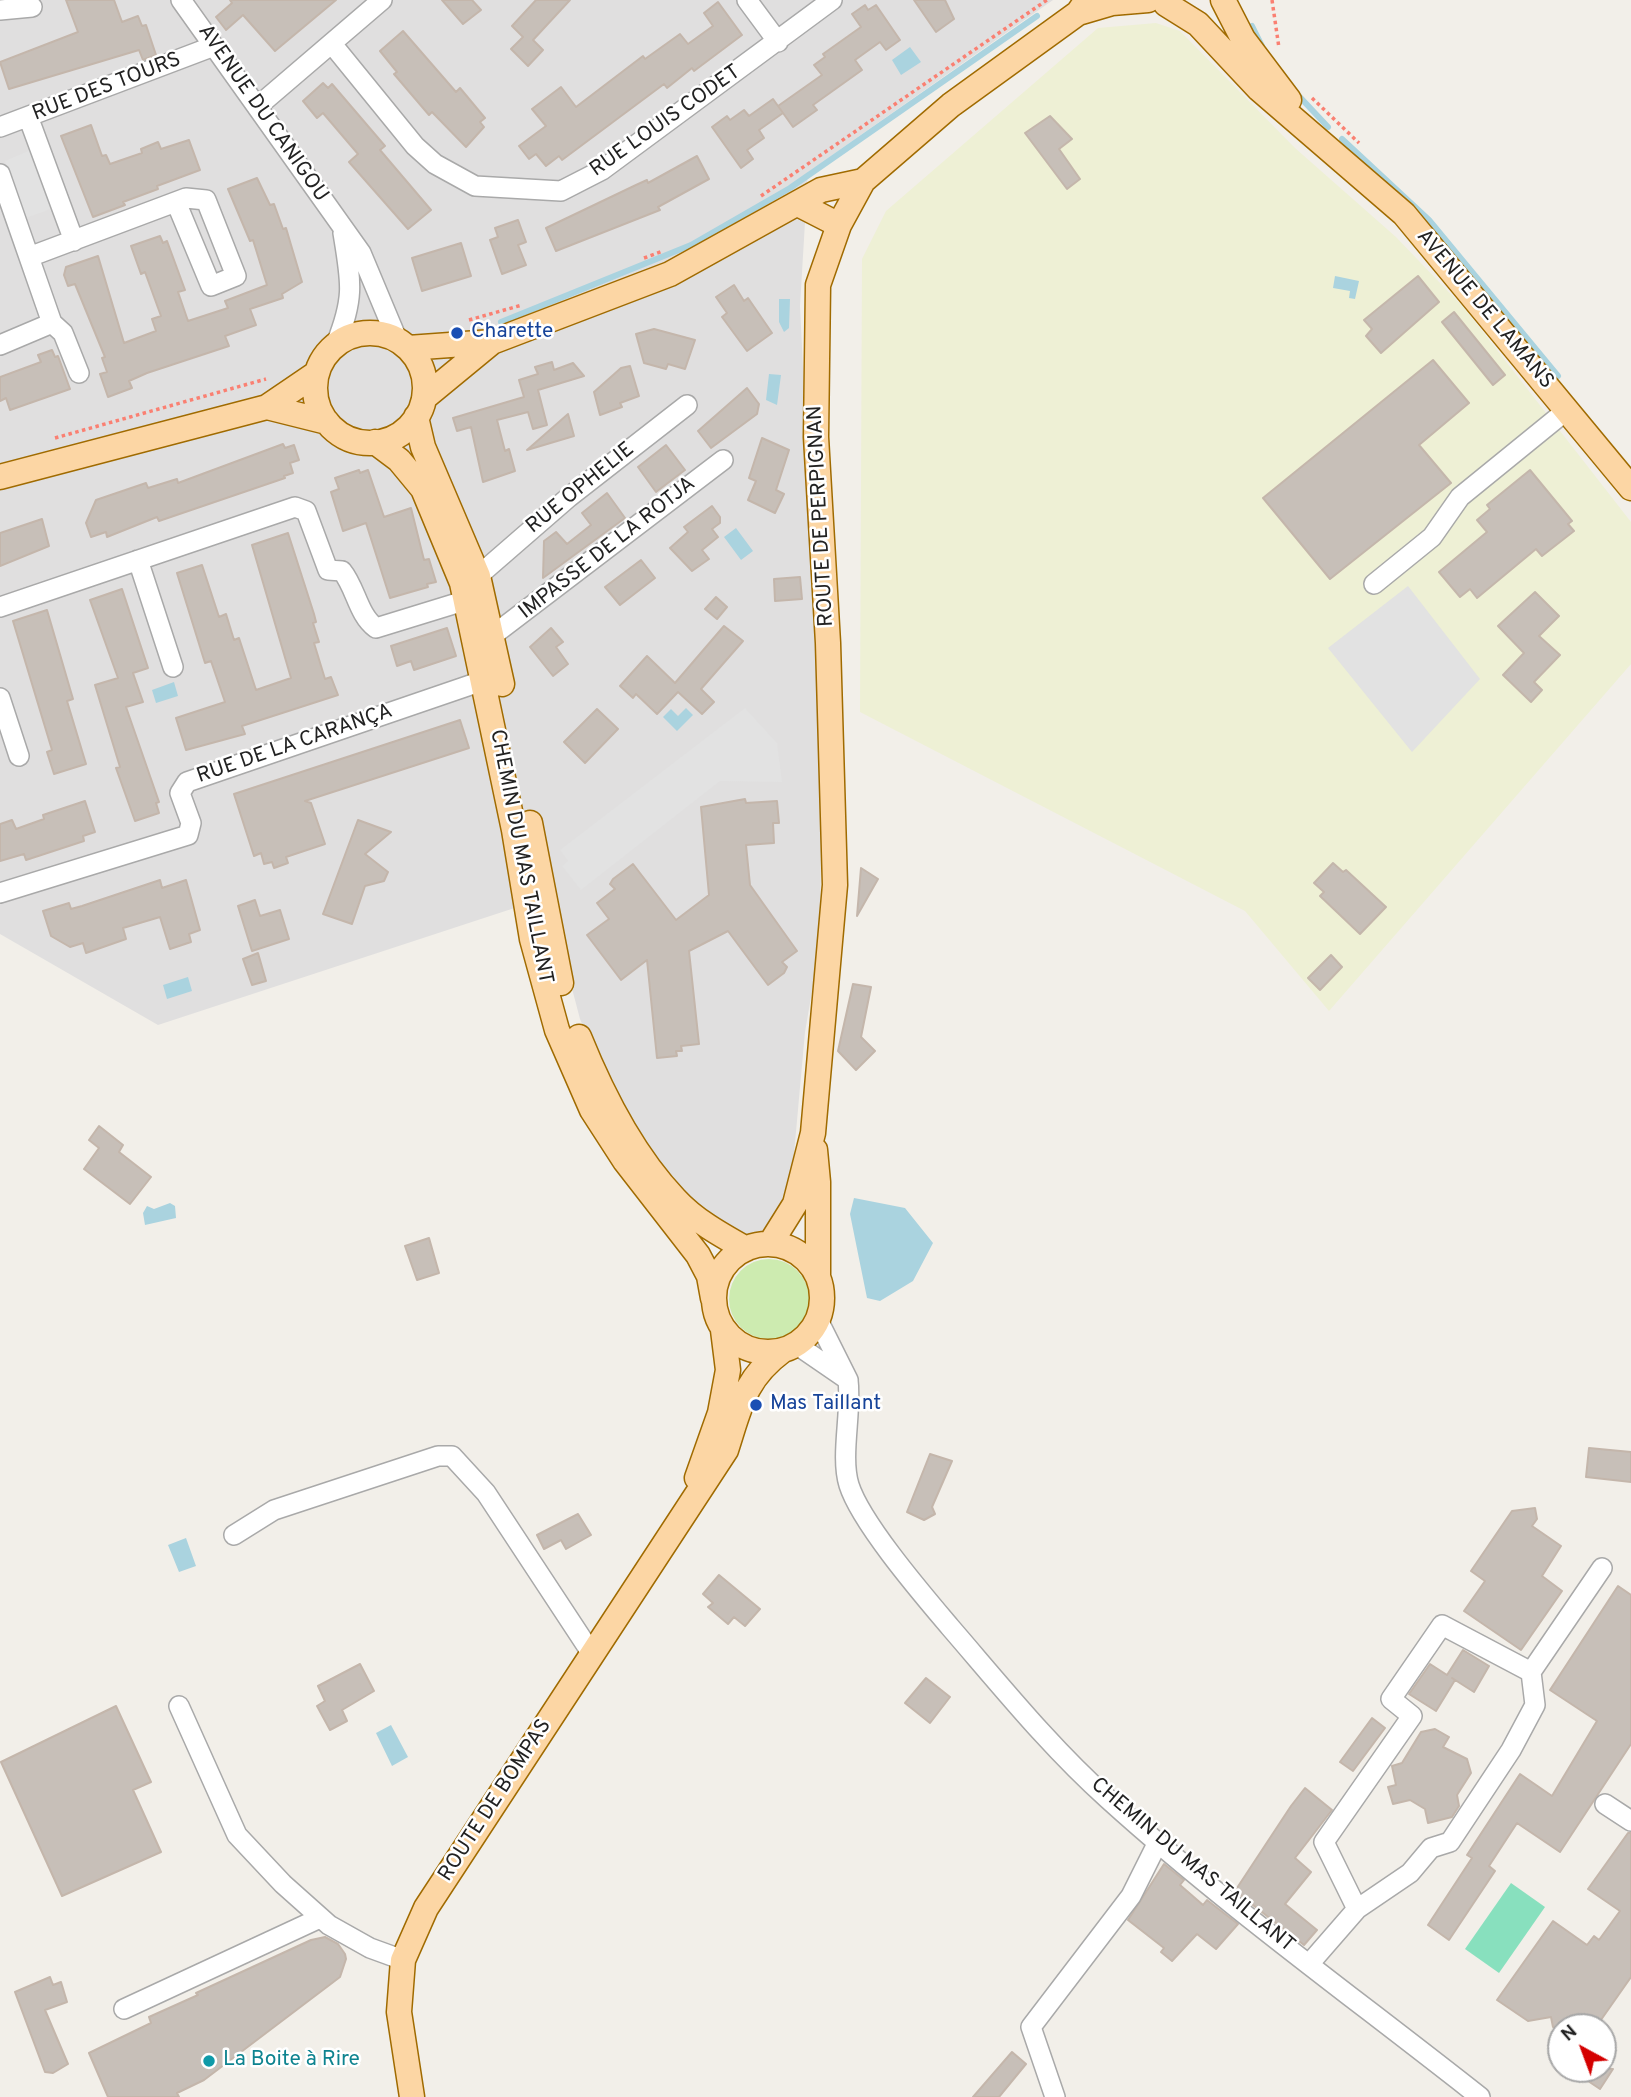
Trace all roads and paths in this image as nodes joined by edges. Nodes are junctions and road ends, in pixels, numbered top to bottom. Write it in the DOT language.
graph roads {
  1 [pos="181,0"];
  2 [pos="382,0"];
  3 [pos="747,0"];
  4 [pos="832,0"];
  5 [pos="1047,0"];
  6 [pos="1191,0"];
  7 [pos="1223,0"];
  8 [pos="1157,2"];
  9 [pos="1083,6"];
  10 [pos="32,7"];
  11 [pos="0,10"];
  12 [pos="778,42"];
  13 [pos="331,44"];
  14 [pos="214,46"];
  15 [pos="257,107"];
  16 [pos="29,119"];
  17 [pos="0,128"];
  18 [pos="1325,144"];
  19 [pos="0,174"];
  20 [pos="863,181"];
  21 [pos="755,200"];
  22 [pos="176,202"];
  23 [pos="798,204"];
  24 [pos="839,225"];
  25 [pos="342,229"];
  26 [pos="74,241"];
  27 [pos="664,250"];
  28 [pos="29,257"];
  29 [pos="639,260"];
  30 [pos="524,304"];
  31 [pos="52,323"];
  32 [pos="458,323"];
  33 [pos="492,342"];
  34 [pos="336,344"];
  35 [pos="403,344"];
  36 [pos="0,345"];
  37 [pos="79,373"];
  38 [pos="317,373"];
  39 [pos="272,377"];
  40 [pos="687,405"];
  41 [pos="267,407"];
  42 [pos="420,407"];
  43 [pos="1567,410"];
  44 [pos="327,422"];
  45 [pos="52,439"];
  46 [pos="375,442"];
  47 [pos="723,460"];
  48 [pos="0,477"];
  49 [pos="1631,488"];
  50 [pos="138,560"];
  51 [pos="478,576"];
  52 [pos="1374,584"];
  53 [pos="467,600"];
  54 [pos="0,607"];
  55 [pos="492,636"];
  56 [pos="173,667"];
  57 [pos="485,681"];
  58 [pos="0,698"];
  59 [pos="19,756"];
  60 [pos="0,894"];
  61 [pos="813,1133"];
  62 [pos="758,1246"];
  63 [pos="818,1275"];
  64 [pos="713,1298"];
  65 [pos="818,1320"];
  66 [pos="723,1330"];
  67 [pos="790,1348"];
  68 [pos="848,1380"];
  69 [pos="674,1533"];
  70 [pos="234,1535"];
  71 [pos="1602,1568"];
  72 [pos="592,1654"];
  73 [pos="1531,1672"];
  74 [pos="179,1706"];
  75 [pos="1605,1804"];
  76 [pos="1631,1821"];
  77 [pos="1158,1842"];
  78 [pos="1357,1909"];
  79 [pos="320,1918"];
  80 [pos="403,1960"];
  81 [pos="1310,1963"];
  82 [pos="124,2009"];
  83 [pos="412,2097"];
  84 [pos="1055,2097"];
  85 [pos="1480,2097"];
  1 -- 14 [label="street, AVENUE DU CANIGOU"];
  2 -- 13 [label="street"];
  3 -- 12 [label="street"];
  4 -- 12 [label="street, RUE LOUIS CODET"];
  5 -- 21 [label="path"];
  6 -- 8 [label="main road, ROUTE DE PERPIGNAN"];
  7 -- 18 [label="main road, AVENUE DE LAMANS"];
  8 -- 9 [label="main road, ROUTE DE PERPIGNAN"];
  8 -- 18 [label="main road, AVENUE DE LAMANS"];
  9 -- 20 [label="main road, ROUTE DE PERPIGNAN"];
  10 -- 11 [label="street"];
  12 -- 13 [label="street, RUE LOUIS CODET"];
  13 -- 15 [label="street"];
  14 -- 15 [label="street, AVENUE DU CANIGOU"];
  14 -- 16 [label="street, RUE DES TOURS"];
  15 -- 25 [label="street, AVENUE DU CANIGOU"];
  16 -- 17 [label="street, RUE DES TOURS"];
  16 -- 26 [label="street"];
  18 -- 43 [label="main road, AVENUE DE LAMANS"];
  19 -- 28 [label="street"];
  20 -- 23 [label="main road"];
  20 -- 24 [label="main road, ROUTE DE PERPIGNAN"];
  22 -- 26 [label="street"];
  23 -- 24 [label="main road"];
  23 -- 33 [label="main road"];
  24 -- 61 [label="main road, ROUTE DE PERPIGNAN"];
  25 -- 34 [label="street, AVENUE DU CANIGOU"];
  25 -- 35 [label="street, AVENUE DU CANIGOU"];
  26 -- 28 [label="street"];
  27 -- 29 [label="path"];
  28 -- 31 [label="street"];
  30 -- 32 [label="path"];
  31 -- 36 [label="street"];
  31 -- 37 [label="street"];
  33 -- 35 [label="main road"];
  33 -- 42 [label="main road"];
  34 -- 35 [label="main road"];
  34 -- 38 [label="main road"];
  35 -- 42 [label="main road"];
  38 -- 41 [label="main road"];
  38 -- 44 [label="main road"];
  39 -- 45 [label="path"];
  40 -- 51 [label="street, RUE OPHELIE"];
  41 -- 44 [label="main road"];
  41 -- 48 [label="main road"];
  42 -- 46 [label="main road"];
  42 -- 51 [label="main road, CHEMIN DU MAS TAILLANT"];
  43 -- 49 [label="main road, AVENUE DE LAMANS"];
  43 -- 52 [label="street"];
  44 -- 46 [label="main road"];
  46 -- 53 [label="main road, CHEMIN DU MAS TAILLANT"];
  47 -- 55 [label="street, IMPASSE DE LA ROTJA"];
  50 -- 53 [label="street"];
  50 -- 54 [label="street"];
  50 -- 56 [label="street"];
  51 -- 55 [label="main road, CHEMIN DU MAS TAILLANT"];
  53 -- 57 [label="main road, CHEMIN DU MAS TAILLANT"];
  55 -- 62 [label="main road, CHEMIN DU MAS TAILLANT"];
  57 -- 60 [label="street, RUE DE LA CARANÇA"];
  57 -- 64 [label="main road, CHEMIN DU MAS TAILLANT"];
  58 -- 59 [label="street"];
  61 -- 62 [label="main road, ROUTE DE PERPIGNAN"];
  61 -- 63 [label="main road, ROUTE DE PERPIGNAN"];
  62 -- 63 [label="main road"];
  62 -- 64 [label="main road"];
  63 -- 65 [label="main road"];
  64 -- 66 [label="main road"];
  65 -- 67 [label="main road"];
  65 -- 68 [label="street"];
  66 -- 67 [label="main road"];
  66 -- 69 [label="main road"];
  67 -- 68 [label="street"];
  67 -- 69 [label="main road"];
  68 -- 77 [label="street, CHEMIN DU MAS TAILLANT"];
  69 -- 72 [label="main road, ROUTE DE BOMPAS"];
  70 -- 72 [label="street"];
  71 -- 73 [label="street"];
  72 -- 80 [label="main road, ROUTE DE BOMPAS"];
  73 -- 78 [label="street"];
  73 -- 78 [label="street"];
  74 -- 79 [label="street"];
  75 -- 76 [label="street"];
  77 -- 81 [label="street, CHEMIN DU MAS TAILLANT"];
  77 -- 84 [label="street"];
  78 -- 81 [label="street"];
  79 -- 80 [label="street"];
  79 -- 82 [label="street"];
  80 -- 83 [label="main road, ROUTE DE BOMPAS"];
  81 -- 85 [label="street, CHEMIN DU MAS TAILLANT"];
}
